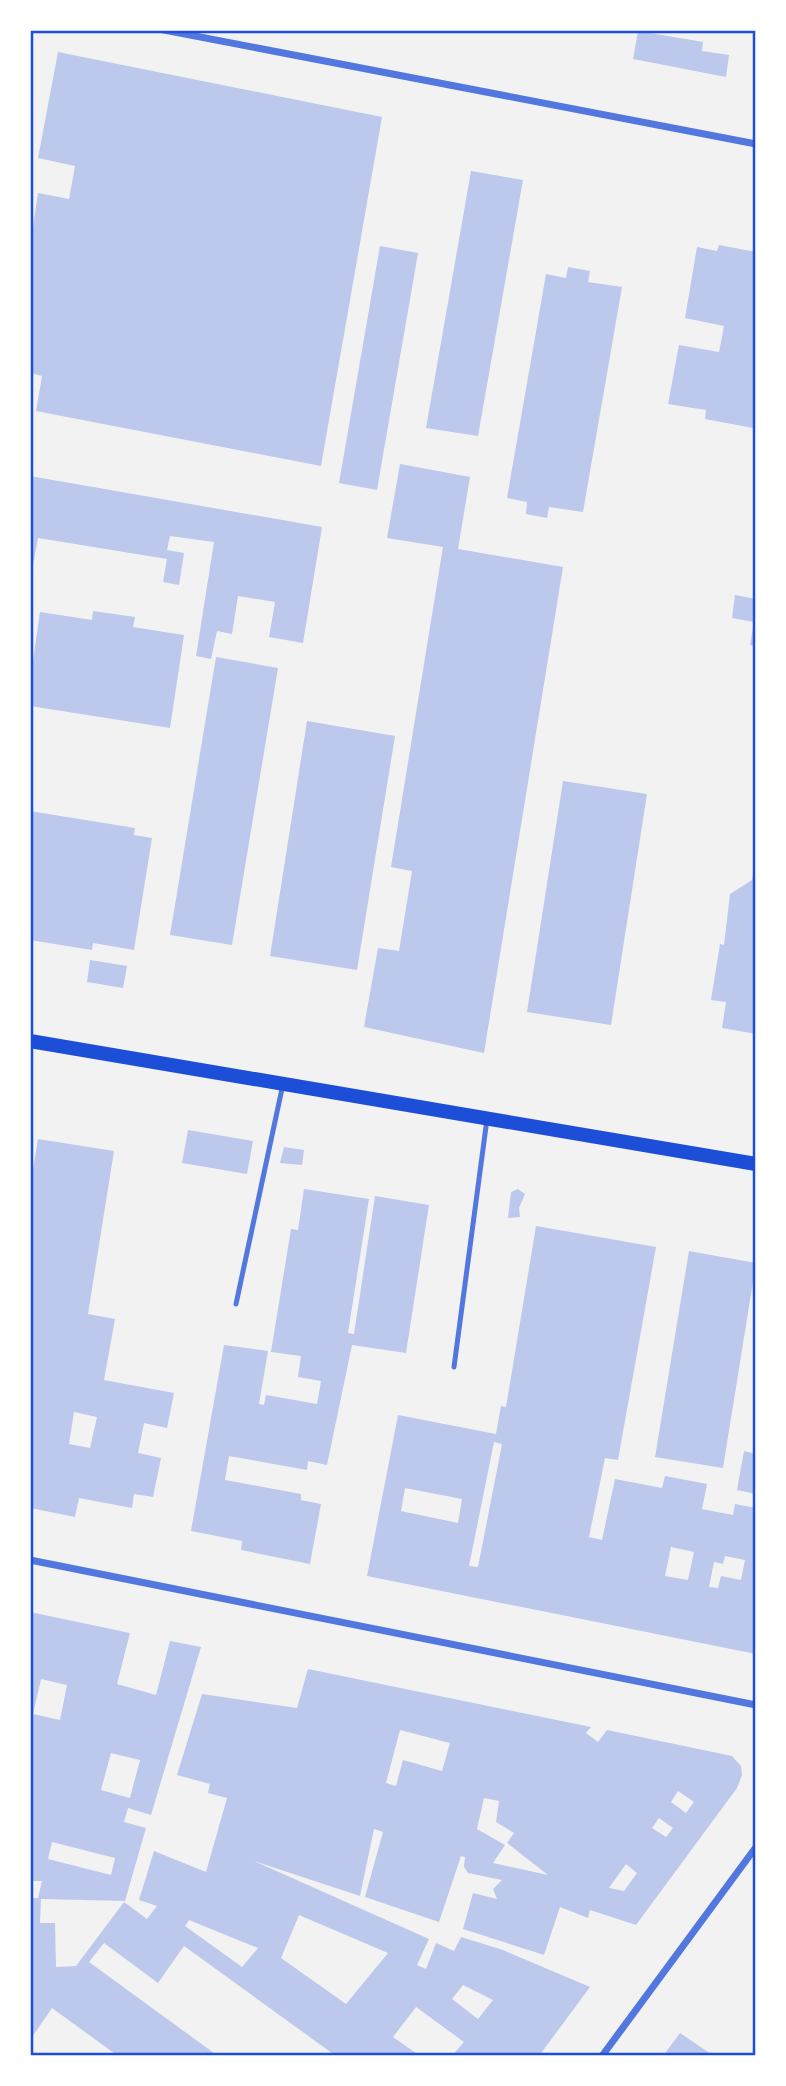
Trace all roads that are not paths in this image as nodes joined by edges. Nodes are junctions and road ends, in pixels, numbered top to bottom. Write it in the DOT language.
graph roads {
  1 [pos="164,30"];
  2 [pos="756,144"];
  3 [pos="30,1041"];
  4 [pos="283,1084"];
  5 [pos="487,1119"];
  6 [pos="756,1164"];
  7 [pos="236,1304"];
  8 [pos="454,1367"];
  9 [pos="30,1560"];
  10 [pos="756,1705"];
  11 [pos="756,1847"];
  12 [pos="602,2056"];
  1 -- 2 [label="street"];
  3 -- 4 [label="main road"];
  4 -- 5 [label="main road"];
  4 -- 7 [label="lane"];
  5 -- 6 [label="main road"];
  5 -- 8 [label="lane"];
  9 -- 10 [label="street"];
  11 -- 12 [label="street"];
}
